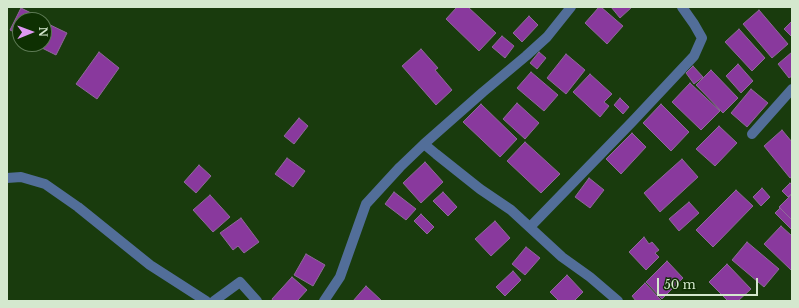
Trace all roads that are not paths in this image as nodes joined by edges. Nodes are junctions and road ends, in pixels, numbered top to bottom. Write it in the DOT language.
graph roads {
  1 [pos="571,7"];
  2 [pos="682,7"];
  3 [pos="792,89"];
  4 [pos="752,134"];
  5 [pos="424,144"];
  6 [pos="7,178"];
  7 [pos="530,227"];
  8 [pos="206,301"];
  9 [pos="214,301"];
  10 [pos="256,301"];
  11 [pos="324,301"];
  12 [pos="618,301"];
  1 -- 5 [label="street"];
  2 -- 7 [label="street"];
  3 -- 4 [label="street"];
  5 -- 7 [label="street"];
  5 -- 11 [label="street"];
  6 -- 8 [label="street"];
  7 -- 12 [label="street"];
  9 -- 10 [label="street"];
}
